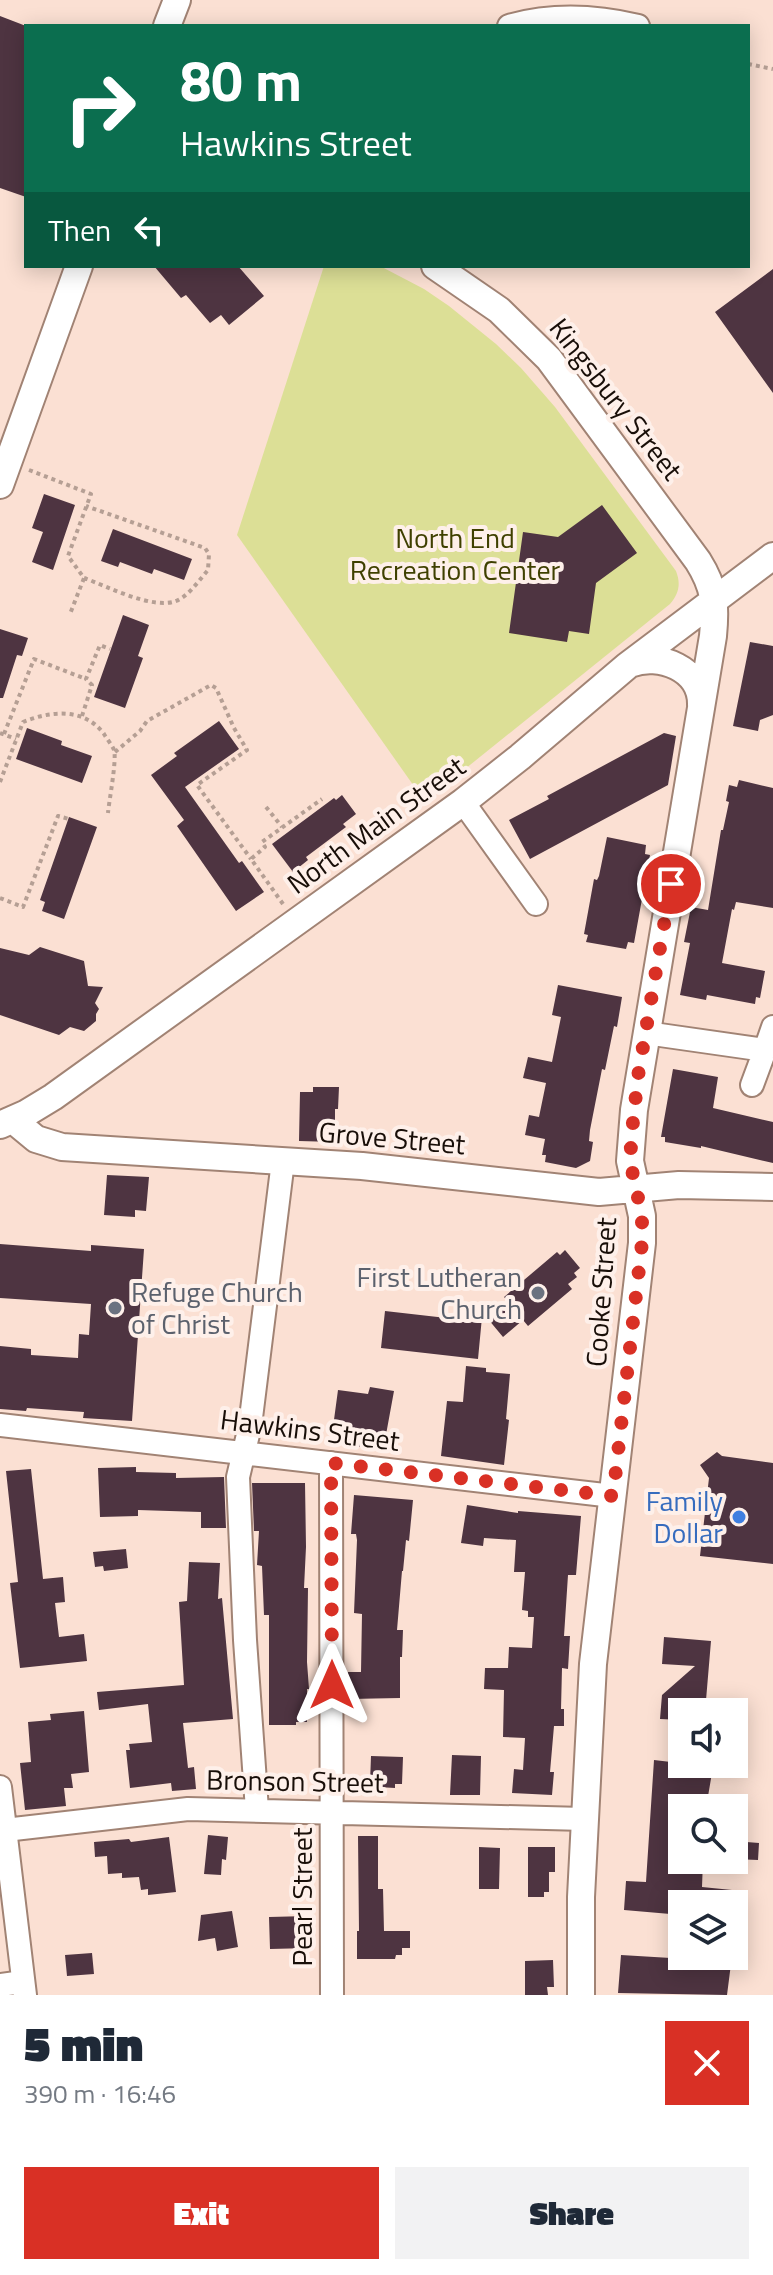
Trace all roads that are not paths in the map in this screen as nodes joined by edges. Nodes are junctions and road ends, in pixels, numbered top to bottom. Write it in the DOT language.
graph roads {
  1 [pos="177,0"];
  2 [pos="168,24"];
  3 [pos="518,24"];
  4 [pos="627,24"];
  5 [pos="78,268"];
  6 [pos="438,268"];
  7 [pos="4,474"];
  8 [pos="773,556"];
  9 [pos="714,599"];
  10 [pos="627,666"];
  11 [pos="701,709"];
  12 [pos="463,802"];
  13 [pos="536,904"];
  14 [pos="773,1027"];
  15 [pos="646,1033"];
  16 [pos="765,1050"];
  17 [pos="752,1085"];
  18 [pos="6,1122"];
  19 [pos="283,1161"];
  20 [pos="773,1187"];
  21 [pos="636,1189"];
  22 [pos="0,1425"];
  23 [pos="243,1453"];
  24 [pos="331,1463"];
  25 [pos="613,1496"];
  26 [pos="0,1787"];
  27 [pos="257,1810"];
  28 [pos="332,1812"];
  29 [pos="584,1819"];
  30 [pos="5,1830"];
  31 [pos="0,1985"];
  32 [pos="24,1989"];
  33 [pos="332,1995"];
  34 [pos="581,1995"];
  1 -- 2 [label="main road"];
  3 -- 4 [label="street"];
  5 -- 7 [label="main road"];
  6 -- 9 [label="main road, Kingsbury Street"];
  8 -- 9 [label="main road, North Main Street"];
  9 -- 10 [label="main road, North Main Street"];
  9 -- 11 [label="main road, Cooke Street"];
  10 -- 11 [label="main road"];
  10 -- 12 [label="main road, North Main Street"];
  11 -- 15 [label="main road, Cooke Street"];
  12 -- 13 [label="street"];
  12 -- 18 [label="main road, North Main Street"];
  14 -- 16 [label="street"];
  15 -- 16 [label="street"];
  15 -- 21 [label="main road, Cooke Street"];
  16 -- 17 [label="street"];
  18 -- 19 [label="main road, Grove Street"];
  19 -- 21 [label="main road, Grove Street"];
  19 -- 23 [label="street"];
  20 -- 21 [label="main road, Grove Street"];
  21 -- 25 [label="main road, Cooke Street"];
  22 -- 23 [label="street, Hawkins Street"];
  23 -- 24 [label="street, Hawkins Street"];
  23 -- 27 [label="street"];
  24 -- 25 [label="street, Hawkins Street"];
  24 -- 28 [label="street, Pearl Street"];
  25 -- 29 [label="main road, Cooke Street"];
  26 -- 30 [label="street"];
  27 -- 28 [label="street, Bronson Street"];
  27 -- 30 [label="street, Bronson Street"];
  28 -- 29 [label="street, Bronson Street"];
  28 -- 33 [label="street, Pearl Street"];
  29 -- 34 [label="main road, Cooke Street"];
  30 -- 32 [label="street"];
  31 -- 32 [label="street"];
}
